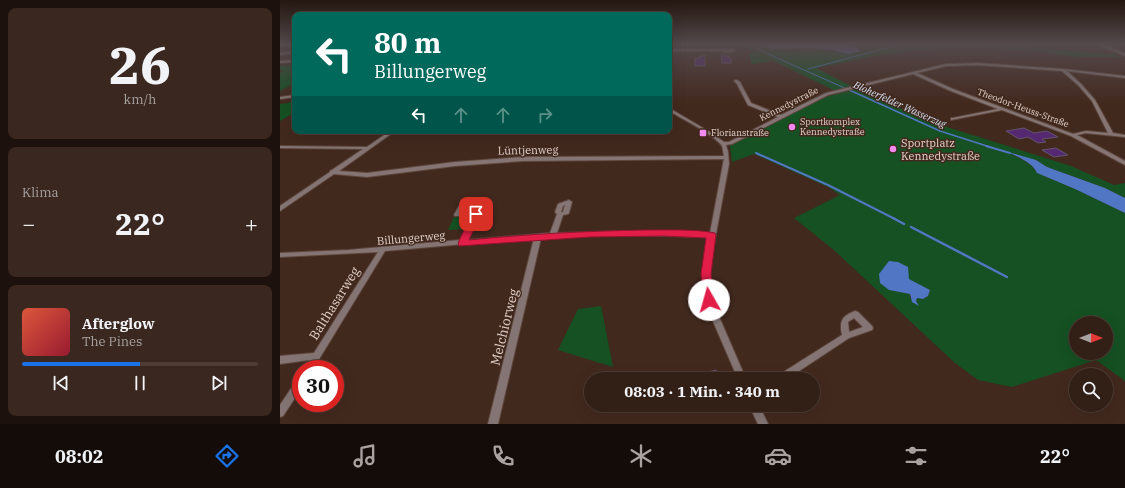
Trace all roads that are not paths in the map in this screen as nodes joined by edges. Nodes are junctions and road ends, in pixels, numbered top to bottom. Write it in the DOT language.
graph roads {
  1 [pos="1063,70"];
  2 [pos="913,73"];
  3 [pos="1125,77"];
  4 [pos="736,81"];
  5 [pos="292,96"];
  6 [pos="280,98"];
  7 [pos="1002,109"];
  8 [pos="672,111"];
  9 [pos="781,116"];
  10 [pos="953,119"];
  11 [pos="388,134"];
  12 [pos="1111,134"];
  13 [pos="1073,135"];
  14 [pos="1125,136"];
  15 [pos="723,144"];
  16 [pos="280,147"];
  17 [pos="367,148"];
  18 [pos="726,157"];
  19 [pos="1125,163"];
  20 [pos="332,172"];
  21 [pos="280,209"];
  22 [pos="476,214"];
  23 [pos="560,214"];
  24 [pos="553,235"];
  25 [pos="711,235"];
  26 [pos="538,236"];
  27 [pos="462,243"];
  28 [pos="382,251"];
  29 [pos="280,255"];
  30 [pos="846,336"];
  31 [pos="316,356"];
  32 [pos="280,360"];
  33 [pos="314,360"];
  34 [pos="739,372"];
  35 [pos="791,372"];
  36 [pos="292,394"];
  37 [pos="280,412"];
  38 [pos="757,412"];
  39 [pos="493,424"];
  40 [pos="763,424"];
  1 -- 2 [label="street, Kennedystraße"];
  1 -- 3 [label="street, Kennedystraße"];
  1 -- 12 [label="street"];
  2 -- 7 [label="street, Theodor-Heuss-Straße"];
  2 -- 9 [label="street, Kennedystraße"];
  4 -- 9 [label="street"];
  5 -- 6 [label="street"];
  7 -- 10 [label="street"];
  7 -- 13 [label="street, Theodor-Heuss-Straße"];
  8 -- 15 [label="street"];
  9 -- 15 [label="street, Kennedystraße"];
  11 -- 17 [label="street"];
  12 -- 13 [label="street"];
  12 -- 14 [label="street"];
  13 -- 19 [label="street, Theodor-Heuss-Straße"];
  15 -- 18 [label="street"];
  16 -- 17 [label="street"];
  17 -- 20 [label="street"];
  18 -- 20 [label="street, Lüntjenweg"];
  18 -- 25 [label="street"];
  20 -- 21 [label="street"];
  22 -- 27 [label="street"];
  23 -- 24 [label="street"];
  24 -- 25 [label="street, Billungerweg"];
  24 -- 26 [label="street, Billungerweg"];
  25 -- 34 [label="street"];
  26 -- 27 [label="street, Billungerweg"];
  26 -- 39 [label="street, Melchiorweg"];
  27 -- 28 [label="street, Billungerweg"];
  28 -- 29 [label="street, Billungerweg"];
  28 -- 31 [label="street, Balthasarweg"];
  30 -- 35 [label="street"];
  31 -- 32 [label="street"];
  31 -- 33 [label="street, Balthasarweg"];
  36 -- 37 [label="street"];
  38 -- 40 [label="street"];
}
